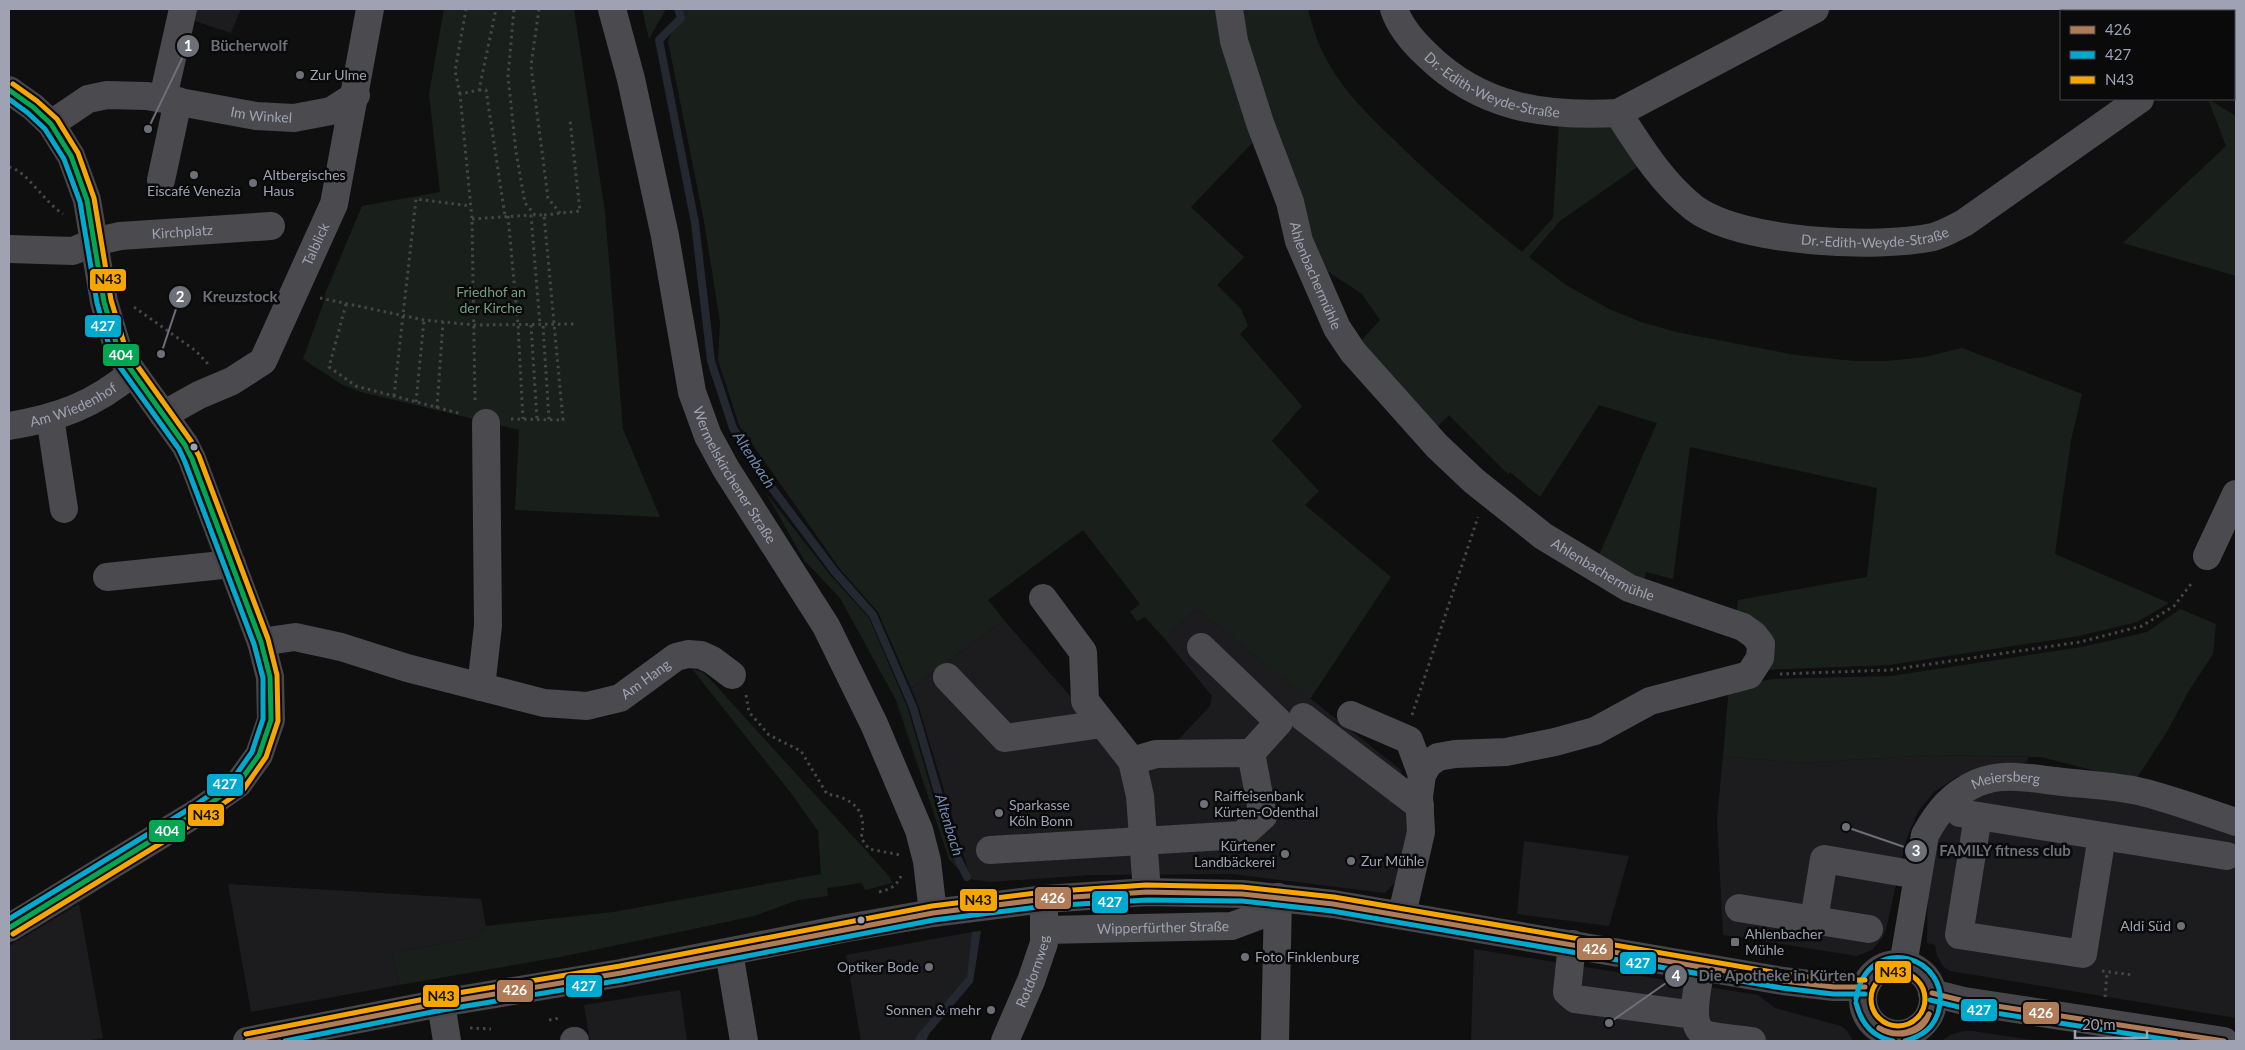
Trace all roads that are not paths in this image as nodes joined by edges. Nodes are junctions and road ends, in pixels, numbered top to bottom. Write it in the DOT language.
graph roads {
  1 [pos="183,9"];
  2 [pos="370,9"];
  3 [pos="612,9"];
  4 [pos="1229,9"];
  5 [pos="1394,9"];
  6 [pos="1816,9"];
  7 [pos="9,90"];
  8 [pos="356,95"];
  9 [pos="170,100"];
  10 [pos="2139,100"];
  11 [pos="1618,113"];
  12 [pos="51,124"];
  13 [pos="161,180"];
  14 [pos="271,226"];
  15 [pos="92,230"];
  16 [pos="9,250"];
  17 [pos="132,373"];
  18 [pos="163,414"];
  19 [pos="50,417"];
  20 [pos="488,420"];
  21 [pos="9,426"];
  22 [pos="2236,494"];
  23 [pos="64,508"];
  24 [pos="2208,556"];
  25 [pos="232,564"];
  26 [pos="107,577"];
  27 [pos="1043,598"];
  28 [pos="262,642"];
  29 [pos="1201,647"];
  30 [pos="732,675"];
  31 [pos="947,677"];
  32 [pos="480,688"];
  33 [pos="1351,715"];
  34 [pos="1303,717"];
  35 [pos="1102,724"];
  36 [pos="1251,753"];
  37 [pos="1132,760"];
  38 [pos="1422,775"];
  39 [pos="1420,806"];
  40 [pos="1940,810"];
  41 [pos="1978,816"];
  42 [pos="2236,822"];
  43 [pos="2102,836"];
  44 [pos="1143,841"];
  45 [pos="990,850"];
  46 [pos="2227,856"];
  47 [pos="1917,875"];
  48 [pos="1147,892"];
  49 [pos="1043,900"];
  50 [pos="1277,903"];
  51 [pos="1739,908"];
  52 [pos="934,913"];
  53 [pos="1402,914"];
  54 [pos="1814,920"];
  55 [pos="9,928"];
  56 [pos="1869,929"];
  57 [pos="1045,930"];
  58 [pos="1572,944"];
  59 [pos="729,952"];
  60 [pos="1903,965"];
  61 [pos="1701,967"];
  62 [pos="1865,987"];
  63 [pos="1932,993"];
  64 [pos="441,1004"];
  65 [pos="1695,1014"];
  66 [pos="1893,1037"];
  67 [pos="247,1041"];
  68 [pos="447,1041"];
  69 [pos="744,1041"];
  70 [pos="1006,1041"];
  71 [pos="1275,1041"];
  72 [pos="1752,1041"];
  73 [pos="2224,1041"];
  1 -- 9 [label="street"];
  2 -- 8 [label="street, Talblick"];
  3 -- 52 [label="street, Wermelskirchener Straße"];
  4 -- 38 [label="street, Ahlenbachermühle"];
  5 -- 11 [label="street, Dr.-Edith-Weyde-Straße"];
  6 -- 11 [label="street, Dr.-Edith-Weyde-Straße"];
  7 -- 12 [label="main road"];
  8 -- 9 [label="street, Im Winkel"];
  8 -- 18 [label="street, Talblick"];
  9 -- 12 [label="street, Im Winkel"];
  9 -- 13 [label="street"];
  10 -- 11 [label="street, Dr.-Edith-Weyde-Straße"];
  12 -- 15 [label="main road"];
  14 -- 15 [label="street, Kirchplatz"];
  15 -- 16 [label="street, Kirchplatz"];
  15 -- 17 [label="main road"];
  17 -- 18 [label="main road"];
  17 -- 19 [label="street, Am Wiedenhof"];
  18 -- 25 [label="main road"];
  19 -- 21 [label="street, Am Wiedenhof"];
  19 -- 23 [label="street"];
  20 -- 32 [label="street"];
  22 -- 24 [label="street"];
  25 -- 26 [label="street"];
  25 -- 28 [label="main road"];
  27 -- 35 [label="street"];
  28 -- 32 [label="street, Am Hang"];
  28 -- 55 [label="main road"];
  29 -- 36 [label="street"];
  30 -- 32 [label="street, Am Hang"];
  31 -- 35 [label="street"];
  33 -- 38 [label="street"];
  34 -- 39 [label="street"];
  35 -- 37 [label="street"];
  36 -- 37 [label="street"];
  36 -- 44 [label="street"];
  37 -- 44 [label="street"];
  38 -- 39 [label="street"];
  39 -- 53 [label="street"];
  40 -- 41 [label="street"];
  40 -- 42 [label="street, Meiersberg"];
  40 -- 47 [label="street, Meiersberg"];
  41 -- 43 [label="street"];
  41 -- 43 [label="street"];
  43 -- 46 [label="street"];
  44 -- 45 [label="street"];
  44 -- 48 [label="street"];
  47 -- 54 [label="street"];
  47 -- 60 [label="street, Meiersberg"];
  48 -- 49 [label="main road, Wipperfürther Straße"];
  48 -- 50 [label="main road, Wipperfürther Straße"];
  49 -- 52 [label="main road, Wipperfürther Straße"];
  49 -- 57 [label="street, Rotdornweg"];
  50 -- 53 [label="main road, Wipperfürther Straße"];
  50 -- 57 [label="street, Wipperfürther Straße"];
  50 -- 71 [label="street"];
  51 -- 54 [label="street"];
  52 -- 59 [label="main road, Wipperfürther Straße"];
  53 -- 58 [label="main road, Wipperfürther Straße"];
  54 -- 56 [label="street"];
  57 -- 70 [label="street, Rotdornweg"];
  58 -- 61 [label="main road, Wipperfürther Straße"];
  58 -- 65 [label="street"];
  59 -- 64 [label="main road, Wipperfürther Straße"];
  59 -- 69 [label="street"];
  60 -- 62 [label="main road"];
  60 -- 63 [label="main road"];
  61 -- 62 [label="main road, Wipperfürther Straße"];
  61 -- 65 [label="street"];
  62 -- 66 [label="main road"];
  63 -- 66 [label="main road"];
  63 -- 73 [label="main road"];
  64 -- 67 [label="main road, Wipperfürther Straße"];
  64 -- 68 [label="street"];
  65 -- 72 [label="street"];
}
